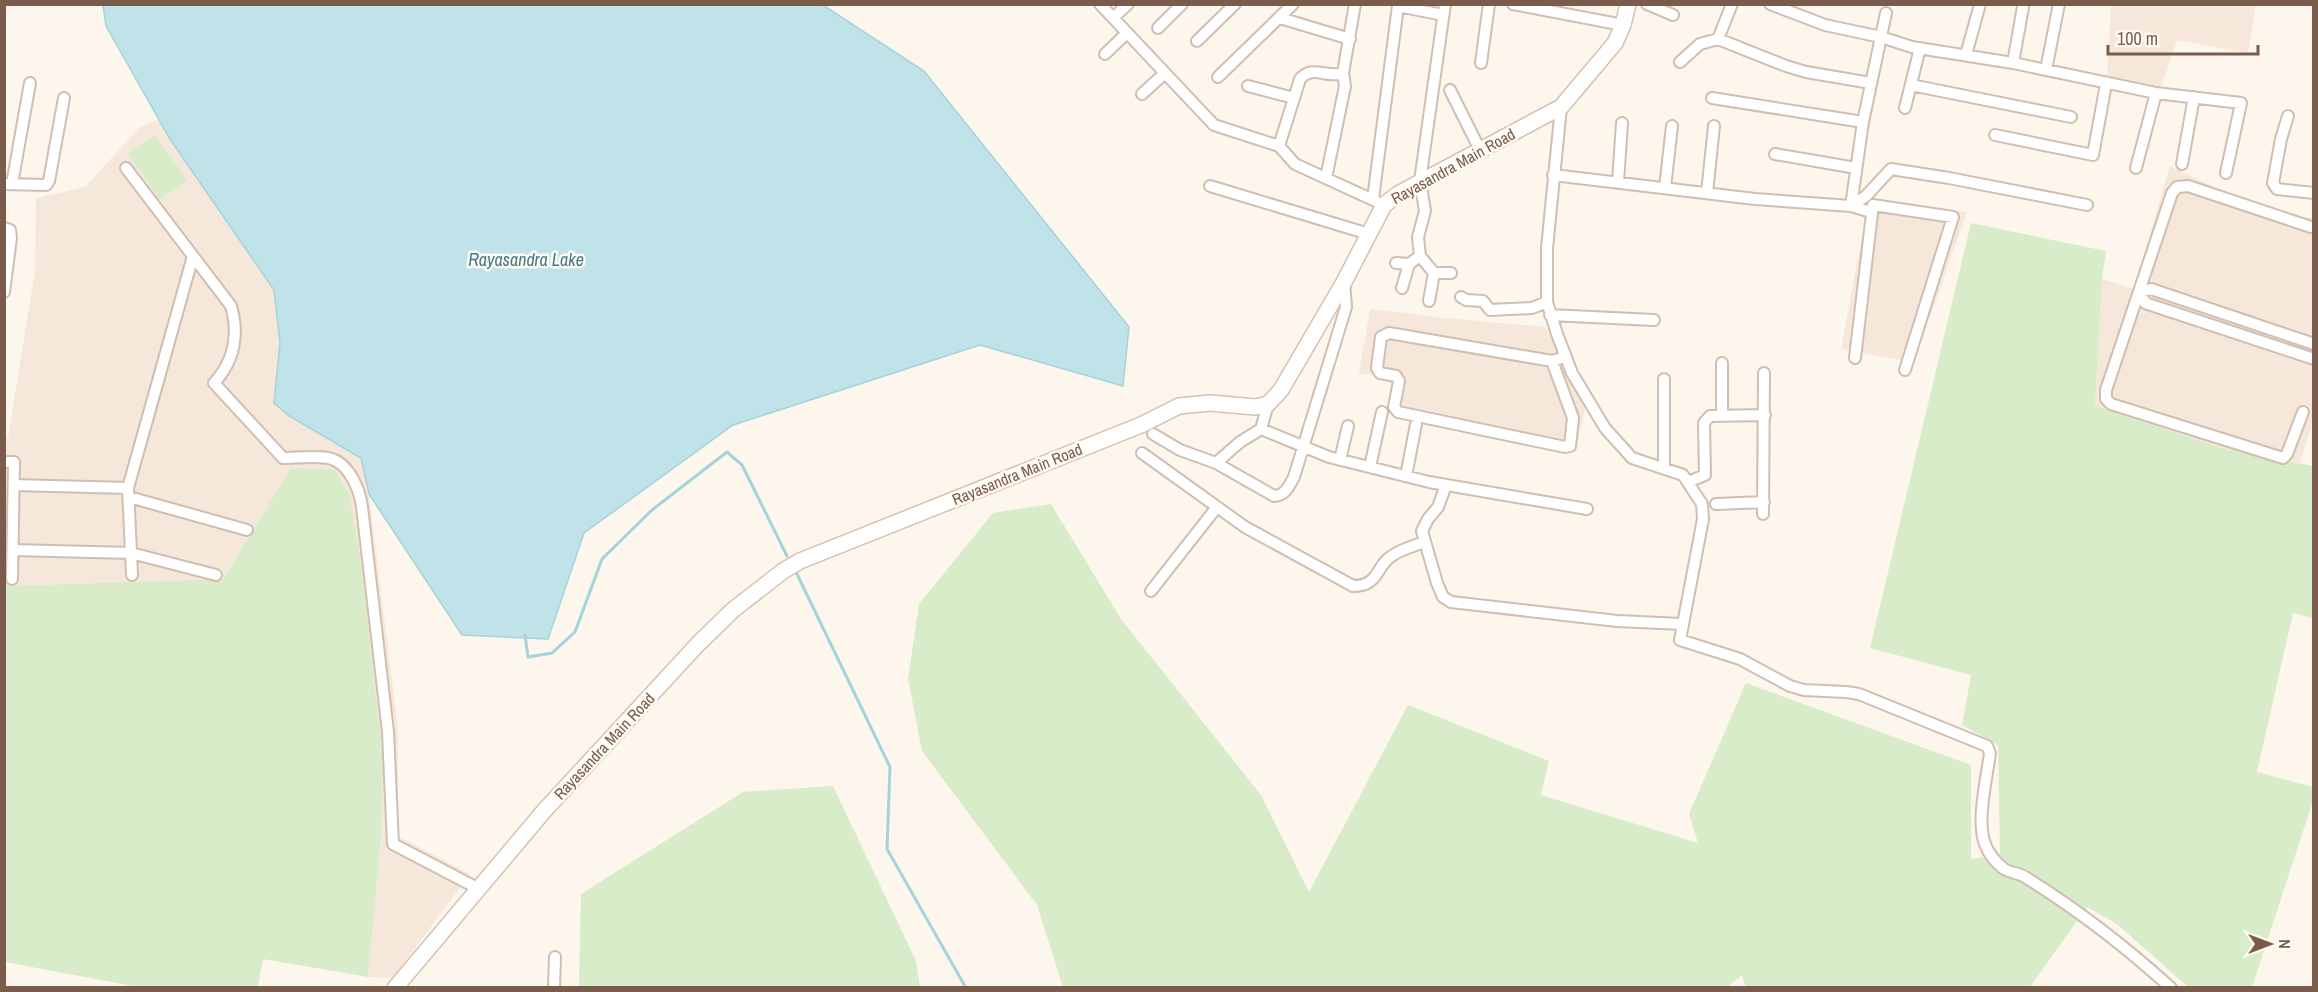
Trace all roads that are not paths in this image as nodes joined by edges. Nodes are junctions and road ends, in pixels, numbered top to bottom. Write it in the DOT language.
graph roads {
  1 [pos="1100,4"];
  2 [pos="1128,4"];
  3 [pos="1182,4"];
  4 [pos="1236,4"];
  5 [pos="1293,4"];
  6 [pos="1355,4"];
  7 [pos="1489,4"];
  8 [pos="1513,4"];
  9 [pos="1628,4"];
  10 [pos="1647,4"];
  11 [pos="1732,4"];
  12 [pos="1770,4"];
  13 [pos="1980,4"];
  14 [pos="2059,4"];
  15 [pos="2023,8"];
  16 [pos="1444,10"];
  17 [pos="1886,13"];
  18 [pos="1673,15"];
  19 [pos="1113,18"];
  20 [pos="1280,18"];
  21 [pos="1623,25"];
  22 [pos="1158,28"];
  23 [pos="1126,33"];
  24 [pos="1881,38"];
  25 [pos="1350,39"];
  26 [pos="1718,39"];
  27 [pos="1197,41"];
  28 [pos="1920,48"];
  29 [pos="1105,54"];
  30 [pos="1966,56"];
  31 [pos="1680,62"];
  32 [pos="1481,63"];
  33 [pos="2013,63"];
  34 [pos="2046,70"];
  35 [pos="1165,73"];
  36 [pos="1343,73"];
  37 [pos="1218,77"];
  38 [pos="30,83"];
  39 [pos="1871,83"];
  40 [pos="2106,84"];
  41 [pos="1911,85"];
  42 [pos="1248,86"];
  43 [pos="1450,90"];
  44 [pos="2156,93"];
  45 [pos="1142,94"];
  46 [pos="2194,97"];
  47 [pos="64,98"];
  48 [pos="1294,98"];
  49 [pos="1712,98"];
  50 [pos="1562,106"];
  51 [pos="1905,108"];
  52 [pos="2288,116"];
  53 [pos="2071,117"];
  54 [pos="1863,122"];
  55 [pos="1622,123"];
  56 [pos="1672,126"];
  57 [pos="1714,126"];
  58 [pos="1995,135"];
  59 [pos="1279,146"];
  60 [pos="1480,150"];
  61 [pos="1775,154"];
  62 [pos="2182,164"];
  63 [pos="126,168"];
  64 [pos="1856,168"];
  65 [pos="2136,168"];
  66 [pos="2226,173"];
  67 [pos="1553,175"];
  68 [pos="1326,178"];
  69 [pos="1420,182"];
  70 [pos="1618,182"];
  71 [pos="8,184"];
  72 [pos="1210,186"];
  73 [pos="1665,188"];
  74 [pos="1707,193"];
  75 [pos="2313,193"];
  76 [pos="1378,202"];
  77 [pos="2087,205"];
  78 [pos="1851,206"];
  79 [pos="1871,212"];
  80 [pos="2311,227"];
  81 [pos="4,228"];
  82 [pos="1369,234"];
  83 [pos="1420,255"];
  84 [pos="193,256"];
  85 [pos="1396,262"];
  86 [pos="1409,264"];
  87 [pos="1434,273"];
  88 [pos="1450,273"];
  89 [pos="1344,282"];
  90 [pos="1402,288"];
  91 [pos="4,292"];
  92 [pos="2140,292"];
  93 [pos="1461,297"];
  94 [pos="1429,301"];
  95 [pos="1547,302"];
  96 [pos="1550,315"];
  97 [pos="1654,320"];
  98 [pos="2313,344"];
  99 [pos="1565,357"];
  100 [pos="1855,358"];
  101 [pos="2313,359"];
  102 [pos="1552,361"];
  103 [pos="1722,363"];
  104 [pos="1905,370"];
  105 [pos="1764,373"];
  106 [pos="1664,379"];
  107 [pos="1268,404"];
  108 [pos="1592,407"];
  109 [pos="1382,412"];
  110 [pos="2303,412"];
  111 [pos="1722,415"];
  112 [pos="1765,415"];
  113 [pos="1573,418"];
  114 [pos="1416,424"];
  115 [pos="1348,426"];
  116 [pos="1261,429"];
  117 [pos="1153,434"];
  118 [pos="1303,446"];
  119 [pos="1142,453"];
  120 [pos="1340,459"];
  121 [pos="4,462"];
  122 [pos="1216,463"];
  123 [pos="1370,467"];
  124 [pos="1664,469"];
  125 [pos="1406,476"];
  126 [pos="1688,482"];
  127 [pos="14,485"];
  128 [pos="1446,485"];
  129 [pos="129,493"];
  130 [pos="1764,502"];
  131 [pos="1716,504"];
  132 [pos="1217,507"];
  133 [pos="1587,509"];
  134 [pos="9,512"];
  135 [pos="1763,514"];
  136 [pos="247,530"];
  137 [pos="1424,542"];
  138 [pos="13,550"];
  139 [pos="131,553"];
  140 [pos="8,563"];
  141 [pos="132,574"];
  142 [pos="216,574"];
  143 [pos="12,579"];
  144 [pos="1151,591"];
  145 [pos="1682,624"];
  146 [pos="479,889"];
  147 [pos="555,957"];
  148 [pos="395,987"];
  149 [pos="554,987"];
  150 [pos="2171,987"];
  1 -- 19 [label="street"];
  2 -- 19 [label="street"];
  3 -- 22 [label="street"];
  4 -- 27 [label="street"];
  5 -- 20 [label="street"];
  6 -- 25 [label="street"];
  7 -- 32 [label="street"];
  8 -- 21 [label="street"];
  9 -- 21 [label="street, Rayasandra Main Road"];
  10 -- 18 [label="street"];
  11 -- 26 [label="street"];
  12 -- 24 [label="street"];
  13 -- 30 [label="street"];
  14 -- 34 [label="street"];
  15 -- 33 [label="street"];
  16 -- 69 [label="street"];
  16 -- 76 [label="street"];
  17 -- 24 [label="street"];
  19 -- 23 [label="street"];
  20 -- 25 [label="street"];
  20 -- 37 [label="street"];
  21 -- 50 [label="street, Rayasandra Main Road"];
  23 -- 29 [label="street"];
  23 -- 35 [label="street"];
  24 -- 28 [label="street"];
  24 -- 39 [label="street"];
  25 -- 36 [label="street"];
  26 -- 31 [label="street"];
  26 -- 39 [label="street"];
  28 -- 30 [label="street"];
  28 -- 41 [label="street"];
  30 -- 33 [label="street"];
  33 -- 34 [label="street"];
  34 -- 40 [label="street"];
  35 -- 45 [label="street"];
  35 -- 59 [label="street"];
  36 -- 48 [label="street"];
  36 -- 68 [label="street"];
  38 -- 71 [label="street"];
  39 -- 54 [label="street"];
  40 -- 44 [label="street"];
  40 -- 58 [label="street"];
  41 -- 51 [label="street"];
  41 -- 53 [label="street"];
  42 -- 48 [label="street"];
  43 -- 60 [label="street"];
  44 -- 46 [label="street"];
  44 -- 65 [label="street"];
  46 -- 62 [label="street"];
  46 -- 66 [label="street"];
  47 -- 71 [label="street"];
  48 -- 59 [label="street"];
  49 -- 54 [label="street"];
  50 -- 60 [label="street, Rayasandra Main Road"];
  50 -- 67 [label="street"];
  52 -- 75 [label="street"];
  54 -- 64 [label="street"];
  55 -- 70 [label="street"];
  56 -- 73 [label="street"];
  57 -- 74 [label="street"];
  59 -- 68 [label="street"];
  60 -- 69 [label="street, Rayasandra Main Road"];
  61 -- 64 [label="street"];
  63 -- 84 [label="street"];
  64 -- 78 [label="street"];
  67 -- 70 [label="street"];
  67 -- 95 [label="street"];
  68 -- 76 [label="street"];
  69 -- 76 [label="street, Rayasandra Main Road"];
  69 -- 83 [label="street"];
  70 -- 73 [label="street"];
  72 -- 82 [label="street"];
  73 -- 74 [label="street"];
  74 -- 78 [label="street"];
  76 -- 82 [label="street, Rayasandra Main Road"];
  77 -- 78 [label="street"];
  78 -- 79 [label="street"];
  79 -- 100 [label="street"];
  79 -- 104 [label="street"];
  80 -- 92 [label="street"];
  81 -- 91 [label="street"];
  82 -- 89 [label="street, Rayasandra Main Road"];
  83 -- 86 [label="street"];
  83 -- 87 [label="street"];
  84 -- 129 [label="street"];
  84 -- 146 [label="street"];
  85 -- 86 [label="street"];
  86 -- 90 [label="street"];
  87 -- 88 [label="street"];
  87 -- 94 [label="street"];
  89 -- 107 [label="street, Rayasandra Main Road"];
  89 -- 118 [label="street"];
  92 -- 98 [label="street"];
  92 -- 101 [label="street"];
  92 -- 110 [label="street"];
  93 -- 95 [label="street"];
  95 -- 96 [label="street"];
  96 -- 97 [label="street"];
  96 -- 99 [label="street"];
  99 -- 102 [label="street"];
  99 -- 108 [label="street"];
  102 -- 113 [label="street"];
  102 -- 113 [label="street"];
  103 -- 111 [label="street"];
  105 -- 112 [label="street"];
  106 -- 124 [label="street"];
  107 -- 116 [label="street"];
  107 -- 146 [label="street, Rayasandra Main Road"];
  108 -- 113 [label="street"];
  108 -- 124 [label="street"];
  109 -- 123 [label="street"];
  111 -- 112 [label="street"];
  111 -- 126 [label="street"];
  112 -- 130 [label="street"];
  114 -- 125 [label="street"];
  115 -- 120 [label="street"];
  116 -- 118 [label="street"];
  116 -- 122 [label="street"];
  117 -- 122 [label="street"];
  118 -- 120 [label="street"];
  118 -- 122 [label="street"];
  119 -- 132 [label="street"];
  120 -- 123 [label="street"];
  121 -- 127 [label="street"];
  123 -- 125 [label="street"];
  124 -- 126 [label="street"];
  125 -- 128 [label="street"];
  126 -- 145 [label="street"];
  127 -- 129 [label="street"];
  127 -- 134 [label="street"];
  128 -- 133 [label="street"];
  128 -- 137 [label="street"];
  129 -- 136 [label="street"];
  129 -- 139 [label="street"];
  130 -- 131 [label="street"];
  130 -- 135 [label="street"];
  132 -- 137 [label="street"];
  132 -- 144 [label="street"];
  134 -- 138 [label="street"];
  137 -- 145 [label="street"];
  138 -- 139 [label="street"];
  138 -- 140 [label="street"];
  139 -- 141 [label="street"];
  139 -- 142 [label="street"];
  140 -- 143 [label="street"];
  145 -- 150 [label="street"];
  146 -- 148 [label="street, Rayasandra Main Road"];
  147 -- 149 [label="street"];
}
